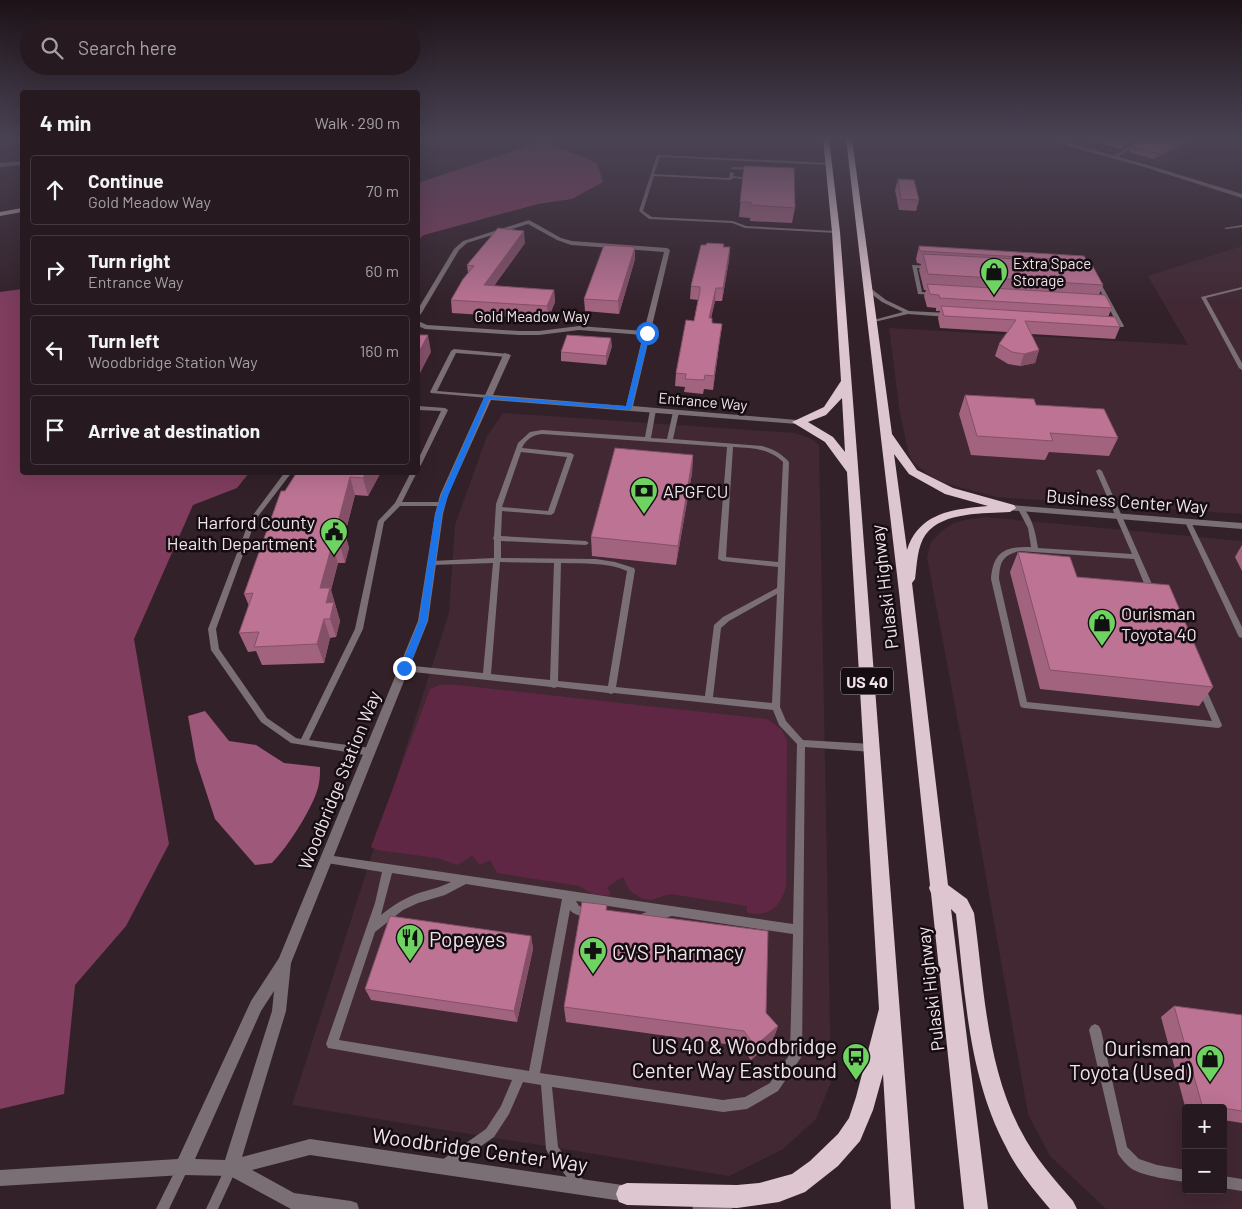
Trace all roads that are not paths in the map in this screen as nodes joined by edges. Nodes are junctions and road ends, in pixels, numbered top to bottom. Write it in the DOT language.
graph roads {
  1 [pos="646,195"];
  2 [pos="832,195"];
  3 [pos="856,195"];
  4 [pos="20,210"];
  5 [pos="0,214"];
  6 [pos="1242,226"];
  7 [pos="1226,228"];
  8 [pos="836,232"];
  9 [pos="933,267"];
  10 [pos="1095,277"];
  11 [pos="868,288"];
  12 [pos="1242,288"];
  13 [pos="939,295"];
  14 [pos="1101,305"];
  15 [pos="1111,306"];
  16 [pos="420,311"];
  17 [pos="908,312"];
  18 [pos="951,315"];
  19 [pos="872,322"];
  20 [pos="1102,324"];
  21 [pos="420,325"];
  22 [pos="647,333"];
  23 [pos="507,355"];
  24 [pos="1242,368"];
  25 [pos="846,380"];
  26 [pos="487,397"];
  27 [pos="420,408"];
  28 [pos="629,408"];
  29 [pos="654,410"];
  30 [pos="676,412"];
  31 [pos="797,422"];
  32 [pos="885,432"];
  33 [pos="648,439"];
  34 [pos="670,440"];
  35 [pos="730,445"];
  36 [pos="519,450"];
  37 [pos="420,461"];
  38 [pos="1099,472"];
  39 [pos="287,475"];
  40 [pos="412,475"];
  41 [pos="853,476"];
  42 [pos="398,504"];
  43 [pos="442,504"];
  44 [pos="498,509"];
  45 [pos="1016,509"];
  46 [pos="1118,516"];
  47 [pos="1188,522"];
  48 [pos="1242,526"];
  49 [pos="496,538"];
  50 [pos="586,543"];
  51 [pos="1035,549"];
  52 [pos="1136,557"];
  53 [pos="497,560"];
  54 [pos="558,561"];
  55 [pos="432,563"];
  56 [pos="781,565"];
  57 [pos="781,589"];
  58 [pos="906,592"];
  59 [pos="1157,597"];
  60 [pos="1242,635"];
  61 [pos="404,668"];
  62 [pos="487,676"];
  63 [pos="1199,680"];
  64 [pos="554,685"];
  65 [pos="611,690"];
  66 [pos="710,700"];
  67 [pos="776,707"];
  68 [pos="304,742"];
  69 [pos="801,743"];
  70 [pos="872,748"];
  71 [pos="371,752"];
  72 [pos="327,858"];
  73 [pos="388,868"];
  74 [pos="464,880"];
  75 [pos="938,888"];
  76 [pos="568,896"];
  77 [pos="676,910"];
  78 [pos="603,914"];
  79 [pos="630,917"];
  80 [pos="371,929"];
  81 [pos="798,930"];
  82 [pos="284,963"];
  83 [pos="890,1001"];
  84 [pos="1095,1030"];
  85 [pos="520,1075"];
  86 [pos="534,1077"];
  87 [pos="546,1080"];
  88 [pos="442,1166"];
  89 [pos="182,1167"];
  90 [pos="231,1168"];
  91 [pos="1182,1175"];
  92 [pos="1,1180"];
  93 [pos="1227,1183"];
  94 [pos="1242,1185"];
  95 [pos="583,1187"];
  96 [pos="627,1194"];
  97 [pos="162,1209"];
  98 [pos="212,1209"];
  99 [pos="351,1209"];
  100 [pos="724,1209"];
  101 [pos="903,1209"];
  102 [pos="976,1209"];
  103 [pos="1065,1209"];
  1 -- 8 [label="lane"];
  2 -- 8 [label="highway, Pulaski Highway / US 40"];
  3 -- 11 [label="highway, Pulaski Highway / US 40"];
  4 -- 5 [label="main road"];
  6 -- 7 [label="lane"];
  8 -- 25 [label="highway, Pulaski Highway / US 40"];
  9 -- 13 [label="lane"];
  10 -- 15 [label="lane"];
  11 -- 17 [label="lane"];
  11 -- 19 [label="highway, Pulaski Highway / US 40"];
  12 -- 24 [label="lane"];
  14 -- 15 [label="lane"];
  15 -- 20 [label="lane"];
  16 -- 22 [label="street"];
  17 -- 18 [label="lane"];
  17 -- 19 [label="lane"];
  19 -- 32 [label="highway, Pulaski Highway / US 40"];
  21 -- 22 [label="street, Gold Meadow Way"];
  22 -- 28 [label="street"];
  23 -- 26 [label="street, Woodbridge Station Way"];
  23 -- 26 [label="lane"];
  25 -- 31 [label="highway"];
  25 -- 41 [label="highway, Pulaski Highway / US 40"];
  26 -- 28 [label="street, Entrance Way"];
  26 -- 43 [label="street, Woodbridge Station Way"];
  27 -- 37 [label="lane"];
  28 -- 29 [label="street, Entrance Way"];
  29 -- 30 [label="street, Entrance Way"];
  29 -- 33 [label="lane"];
  30 -- 31 [label="street, Entrance Way"];
  30 -- 34 [label="lane"];
  31 -- 41 [label="highway"];
  32 -- 45 [label="highway"];
  32 -- 58 [label="highway, Pulaski Highway / US 40"];
  33 -- 34 [label="lane"];
  33 -- 36 [label="lane"];
  34 -- 35 [label="lane"];
  35 -- 56 [label="lane"];
  35 -- 56 [label="lane"];
  36 -- 44 [label="lane"];
  36 -- 44 [label="lane"];
  38 -- 46 [label="lane"];
  39 -- 68 [label="lane"];
  40 -- 42 [label="lane"];
  41 -- 70 [label="highway, Pulaski Highway / US 40"];
  42 -- 43 [label="lane"];
  42 -- 68 [label="lane"];
  43 -- 55 [label="street, Woodbridge Station Way"];
  44 -- 49 [label="lane"];
  45 -- 46 [label="street, Business Center Way"];
  45 -- 51 [label="lane"];
  45 -- 58 [label="highway"];
  46 -- 47 [label="street, Business Center Way"];
  46 -- 52 [label="lane"];
  47 -- 48 [label="street, Business Center Way"];
  47 -- 60 [label="lane"];
  49 -- 50 [label="lane"];
  49 -- 53 [label="lane"];
  51 -- 52 [label="lane"];
  51 -- 63 [label="lane"];
  52 -- 59 [label="lane"];
  53 -- 54 [label="lane"];
  53 -- 55 [label="lane"];
  53 -- 62 [label="lane"];
  54 -- 64 [label="lane"];
  54 -- 65 [label="lane"];
  55 -- 61 [label="street, Woodbridge Station Way"];
  56 -- 57 [label="lane"];
  57 -- 66 [label="lane"];
  57 -- 67 [label="lane"];
  58 -- 75 [label="highway, Pulaski Highway / US 40"];
  61 -- 62 [label="lane"];
  61 -- 71 [label="street, Woodbridge Station Way"];
  62 -- 64 [label="lane"];
  64 -- 65 [label="lane"];
  65 -- 66 [label="lane"];
  66 -- 67 [label="lane"];
  67 -- 69 [label="lane"];
  68 -- 71 [label="lane"];
  69 -- 70 [label="lane"];
  69 -- 81 [label="lane"];
  70 -- 83 [label="highway, Pulaski Highway / US 40"];
  71 -- 72 [label="street, Woodbridge Station Way"];
  72 -- 73 [label="lane"];
  72 -- 82 [label="street, Woodbridge Station Way"];
  73 -- 74 [label="lane"];
  73 -- 80 [label="lane"];
  74 -- 76 [label="lane"];
  74 -- 80 [label="lane"];
  75 -- 102 [label="highway, Pulaski Highway / US 40"];
  75 -- 103 [label="highway"];
  76 -- 77 [label="lane"];
  76 -- 78 [label="lane"];
  76 -- 86 [label="lane"];
  77 -- 79 [label="lane"];
  77 -- 81 [label="lane"];
  80 -- 85 [label="lane"];
  81 -- 87 [label="lane"];
  82 -- 89 [label="street, Woodbridge Station Way"];
  82 -- 90 [label="street, Woodbridge Station Way"];
  83 -- 96 [label="highway"];
  83 -- 101 [label="highway, Pulaski Highway / US 40"];
  84 -- 91 [label="lane"];
  85 -- 86 [label="lane"];
  85 -- 88 [label="lane"];
  86 -- 87 [label="lane"];
  87 -- 95 [label="lane"];
  88 -- 90 [label="street, Woodbridge Center Way"];
  88 -- 95 [label="street, Woodbridge Center Way"];
  89 -- 90 [label="street, Woodbridge Center Way"];
  89 -- 92 [label="street, Woodbridge Center Way"];
  89 -- 97 [label="lane"];
  90 -- 98 [label="lane"];
  90 -- 99 [label="street, Woodbridge Center Way"];
  93 -- 94 [label="lane"];
  95 -- 96 [label="street, Woodbridge Center Way"];
  96 -- 100 [label="street, Woodbridge Center Way"];
}
